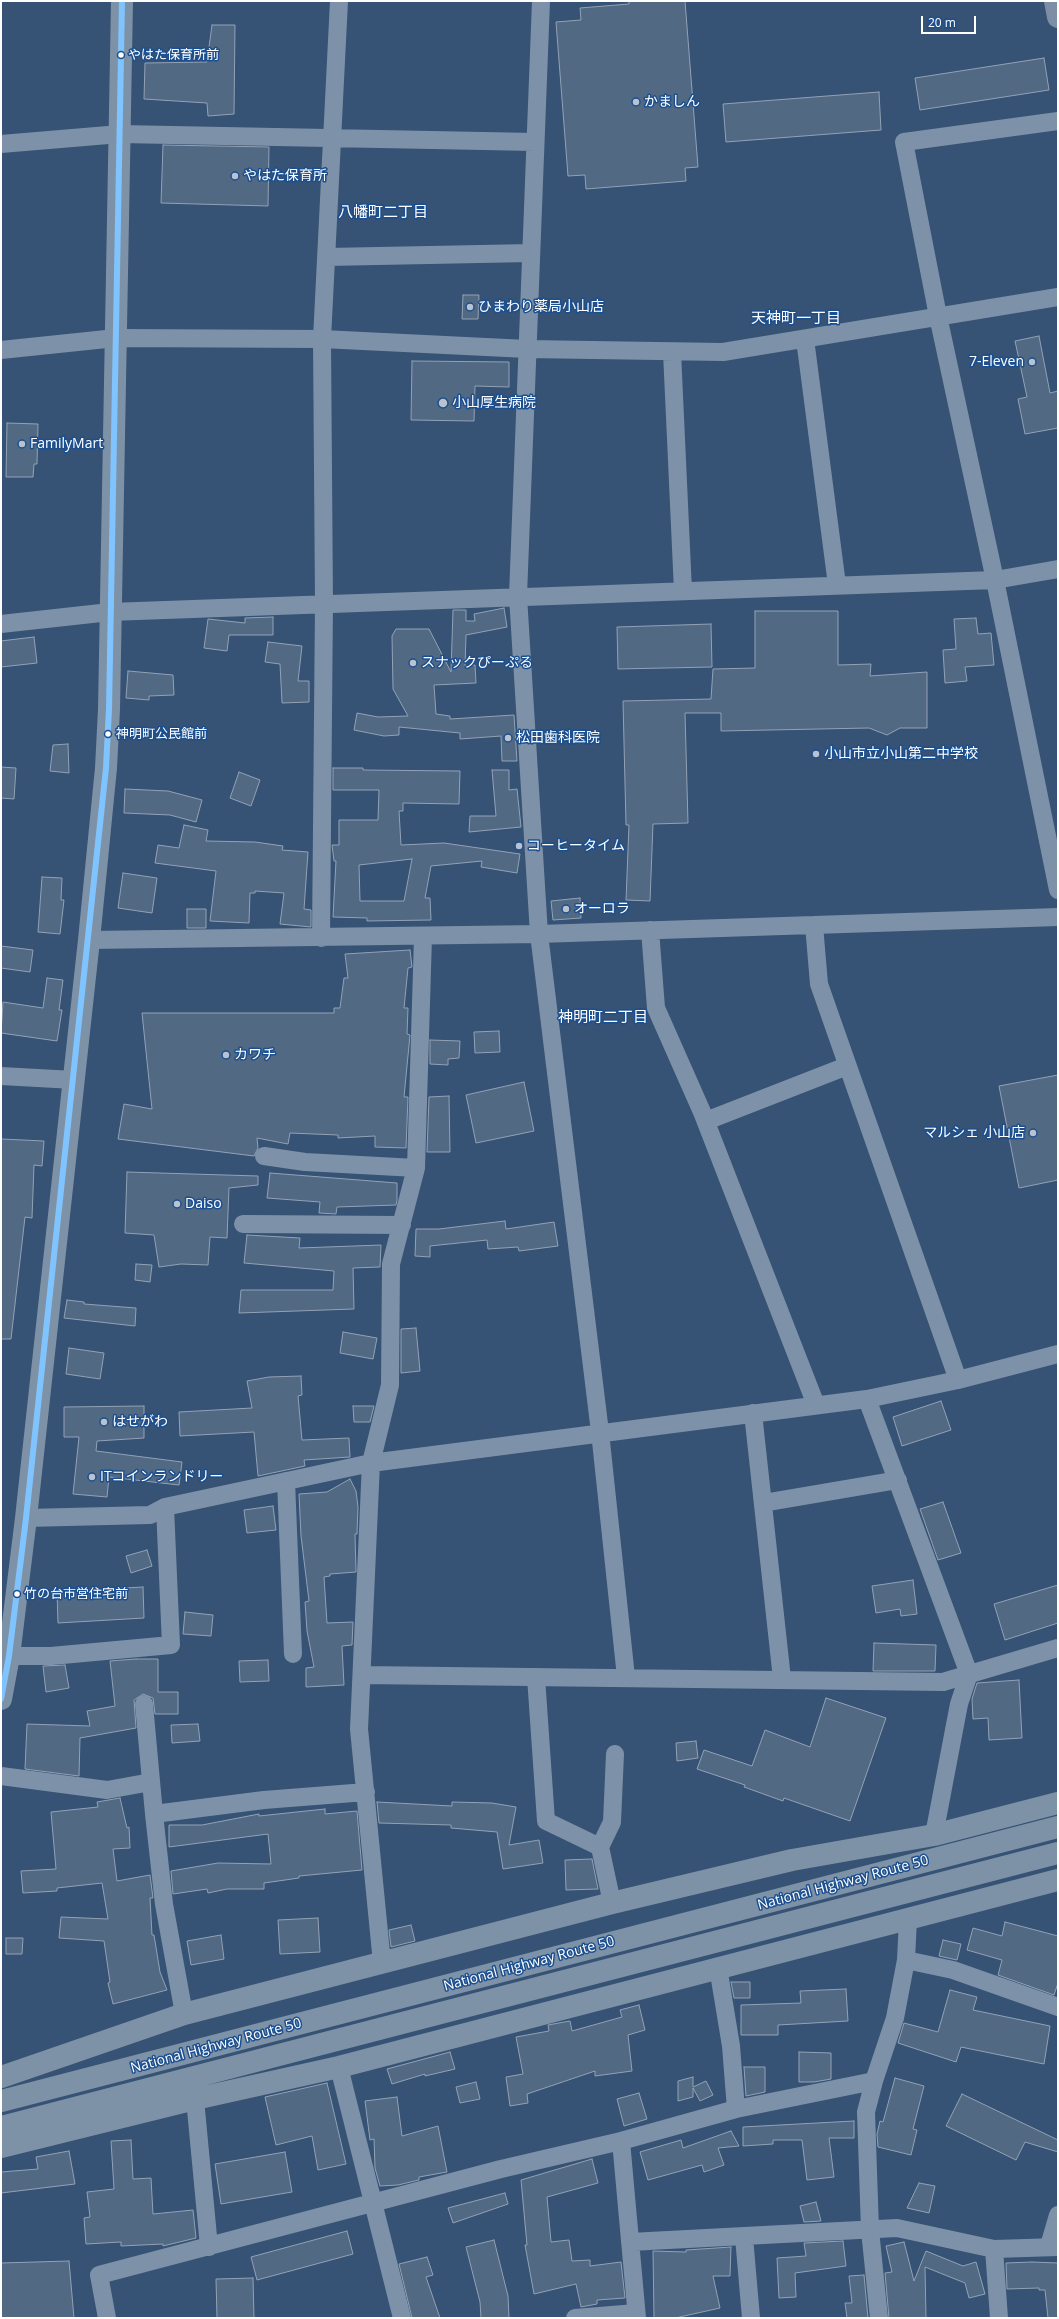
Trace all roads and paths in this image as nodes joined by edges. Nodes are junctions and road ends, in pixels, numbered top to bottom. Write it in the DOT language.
graph roads {
  1 [pos="122,1"];
  2 [pos="339,1"];
  3 [pos="541,1"];
  4 [pos="1055,1"];
  5 [pos="1058,17"];
  6 [pos="1058,121"];
  7 [pos="120,134"];
  8 [pos="333,138"];
  9 [pos="535,142"];
  10 [pos="1,144"];
  11 [pos="531,253"];
  12 [pos="327,257"];
  13 [pos="1058,297"];
  14 [pos="938,316"];
  15 [pos="116,338"];
  16 [pos="322,339"];
  17 [pos="805,339"];
  18 [pos="527,349"];
  19 [pos="1,350"];
  20 [pos="672,352"];
  21 [pos="1058,569"];
  22 [pos="995,580"];
  23 [pos="837,585"];
  24 [pos="683,591"];
  25 [pos="518,596"];
  26 [pos="324,603"];
  27 [pos="110,612"];
  28 [pos="1,624"];
  29 [pos="1058,890"];
  30 [pos="1058,918"];
  31 [pos="814,925"];
  32 [pos="650,930"];
  33 [pos="540,934"];
  34 [pos="423,936"];
  35 [pos="321,938"];
  36 [pos="89,940"];
  37 [pos="847,1066"];
  38 [pos="1,1076"];
  39 [pos="74,1080"];
  40 [pos="706,1122"];
  41 [pos="264,1156"];
  42 [pos="416,1168"];
  43 [pos="244,1224"];
  44 [pos="402,1225"];
  45 [pos="1058,1354"];
  46 [pos="958,1380"];
  47 [pos="867,1399"];
  48 [pos="816,1405"];
  49 [pos="753,1413"];
  50 [pos="600,1432"];
  51 [pos="371,1463"];
  52 [pos="898,1480"];
  53 [pos="286,1481"];
  54 [pos="762,1503"];
  55 [pos="165,1507"];
  56 [pos="26,1518"];
  57 [pos="7,1645"];
  58 [pos="1058,1648"];
  59 [pos="293,1654"];
  60 [pos="970,1674"];
  61 [pos="363,1675"];
  62 [pos="536,1677"];
  63 [pos="626,1677"];
  64 [pos="782,1679"];
  65 [pos="1,1699"];
  66 [pos="144,1704"];
  67 [pos="615,1754"];
  68 [pos="1,1776"];
  69 [pos="151,1782"];
  70 [pos="366,1792"];
  71 [pos="1058,1803"];
  72 [pos="154,1814"];
  73 [pos="1058,1827"];
  74 [pos="934,1835"];
  75 [pos="600,1847"];
  76 [pos="1058,1853"];
  77 [pos="1058,1880"];
  78 [pos="612,1903"];
  79 [pos="908,1918"];
  80 [pos="906,1960"];
  81 [pos="382,1963"];
  82 [pos="718,1967"];
  83 [pos="1058,2007"];
  84 [pos="184,2014"];
  85 [pos="339,2067"];
  86 [pos="1,2077"];
  87 [pos="874,2081"];
  88 [pos="195,2099"];
  89 [pos="1,2102"];
  90 [pos="736,2109"];
  91 [pos="1,2127"];
  92 [pos="621,2141"];
  93 [pos="1,2147"];
  94 [pos="374,2204"];
  95 [pos="1058,2215"];
  96 [pos="870,2230"];
  97 [pos="744,2237"];
  98 [pos="630,2242"];
  99 [pos="1053,2246"];
  100 [pos="209,2247"];
  101 [pos="994,2249"];
  102 [pos="636,2316"];
  103 [pos="107,2318"];
  104 [pos="402,2318"];
  105 [pos="575,2318"];
  106 [pos="751,2318"];
  107 [pos="879,2318"];
  108 [pos="999,2318"];
  1 -- 7 [label="highway"];
  2 -- 8 [label="street"];
  3 -- 9 [label="street"];
  4 -- 5 [label="main road"];
  6 -- 14 [label="street"];
  7 -- 8 [label="street"];
  7 -- 10 [label="street"];
  7 -- 15 [label="highway"];
  8 -- 9 [label="street"];
  8 -- 12 [label="street"];
  9 -- 11 [label="street"];
  11 -- 12 [label="street"];
  11 -- 18 [label="street"];
  12 -- 16 [label="street"];
  13 -- 14 [label="street"];
  14 -- 17 [label="street"];
  14 -- 22 [label="street"];
  15 -- 16 [label="street"];
  15 -- 19 [label="street"];
  15 -- 27 [label="highway"];
  16 -- 18 [label="street"];
  16 -- 26 [label="street"];
  17 -- 20 [label="street"];
  17 -- 23 [label="street"];
  18 -- 20 [label="street"];
  18 -- 25 [label="street"];
  20 -- 24 [label="street"];
  21 -- 22 [label="street"];
  22 -- 23 [label="street"];
  22 -- 29 [label="street"];
  23 -- 24 [label="street"];
  24 -- 25 [label="street"];
  25 -- 26 [label="street"];
  25 -- 33 [label="street"];
  26 -- 27 [label="street"];
  26 -- 35 [label="street"];
  27 -- 28 [label="street"];
  27 -- 36 [label="highway"];
  30 -- 31 [label="street"];
  31 -- 32 [label="street"];
  31 -- 37 [label="street"];
  32 -- 33 [label="street"];
  32 -- 40 [label="street"];
  33 -- 34 [label="street"];
  33 -- 50 [label="street"];
  34 -- 35 [label="street"];
  34 -- 42 [label="street"];
  35 -- 36 [label="street"];
  36 -- 39 [label="highway"];
  37 -- 40 [label="street"];
  37 -- 46 [label="street"];
  38 -- 39 [label="street"];
  39 -- 56 [label="highway"];
  40 -- 48 [label="street"];
  41 -- 42 [label="street"];
  42 -- 44 [label="street"];
  43 -- 44 [label="street"];
  44 -- 51 [label="street"];
  45 -- 46 [label="street"];
  46 -- 47 [label="street"];
  47 -- 48 [label="street"];
  47 -- 52 [label="street"];
  48 -- 49 [label="street"];
  49 -- 50 [label="street"];
  49 -- 54 [label="street"];
  50 -- 51 [label="street"];
  50 -- 63 [label="street"];
  51 -- 53 [label="street"];
  51 -- 61 [label="street"];
  52 -- 54 [label="street"];
  52 -- 60 [label="street"];
  53 -- 55 [label="street"];
  53 -- 59 [label="street"];
  54 -- 64 [label="street"];
  55 -- 56 [label="street"];
  55 -- 57 [label="street"];
  56 -- 57 [label="highway"];
  57 -- 65 [label="highway"];
  58 -- 60 [label="street"];
  60 -- 64 [label="street"];
  60 -- 74 [label="street"];
  61 -- 62 [label="street"];
  61 -- 70 [label="street"];
  62 -- 63 [label="street"];
  62 -- 75 [label="street"];
  63 -- 64 [label="street"];
  66 -- 69 [label="street"];
  67 -- 75 [label="street"];
  68 -- 69 [label="street"];
  69 -- 72 [label="street"];
  70 -- 72 [label="street"];
  70 -- 81 [label="street"];
  71 -- 74 [label="highway"];
  72 -- 84 [label="street"];
  73 -- 89 [label="highway, National Highway Route 50"];
  74 -- 78 [label="highway"];
  75 -- 78 [label="street"];
  76 -- 91 [label="highway, National Highway Route 50"];
  77 -- 79 [label="highway"];
  78 -- 81 [label="highway"];
  79 -- 80 [label="street"];
  79 -- 82 [label="highway"];
  80 -- 83 [label="street"];
  80 -- 87 [label="street"];
  81 -- 84 [label="highway"];
  82 -- 85 [label="highway"];
  82 -- 90 [label="street"];
  84 -- 86 [label="highway"];
  85 -- 88 [label="highway"];
  85 -- 94 [label="street"];
  87 -- 90 [label="street"];
  87 -- 96 [label="street"];
  88 -- 93 [label="highway"];
  88 -- 100 [label="street"];
  90 -- 92 [label="street"];
  92 -- 94 [label="street"];
  92 -- 98 [label="street"];
  94 -- 100 [label="street"];
  94 -- 104 [label="street"];
  95 -- 99 [label="street"];
  96 -- 97 [label="street"];
  96 -- 101 [label="street"];
  96 -- 107 [label="street"];
  97 -- 98 [label="street"];
  97 -- 106 [label="street"];
  98 -- 102 [label="street"];
  99 -- 101 [label="street"];
  100 -- 103 [label="street"];
  101 -- 108 [label="street"];
  102 -- 105 [label="street"];
}
